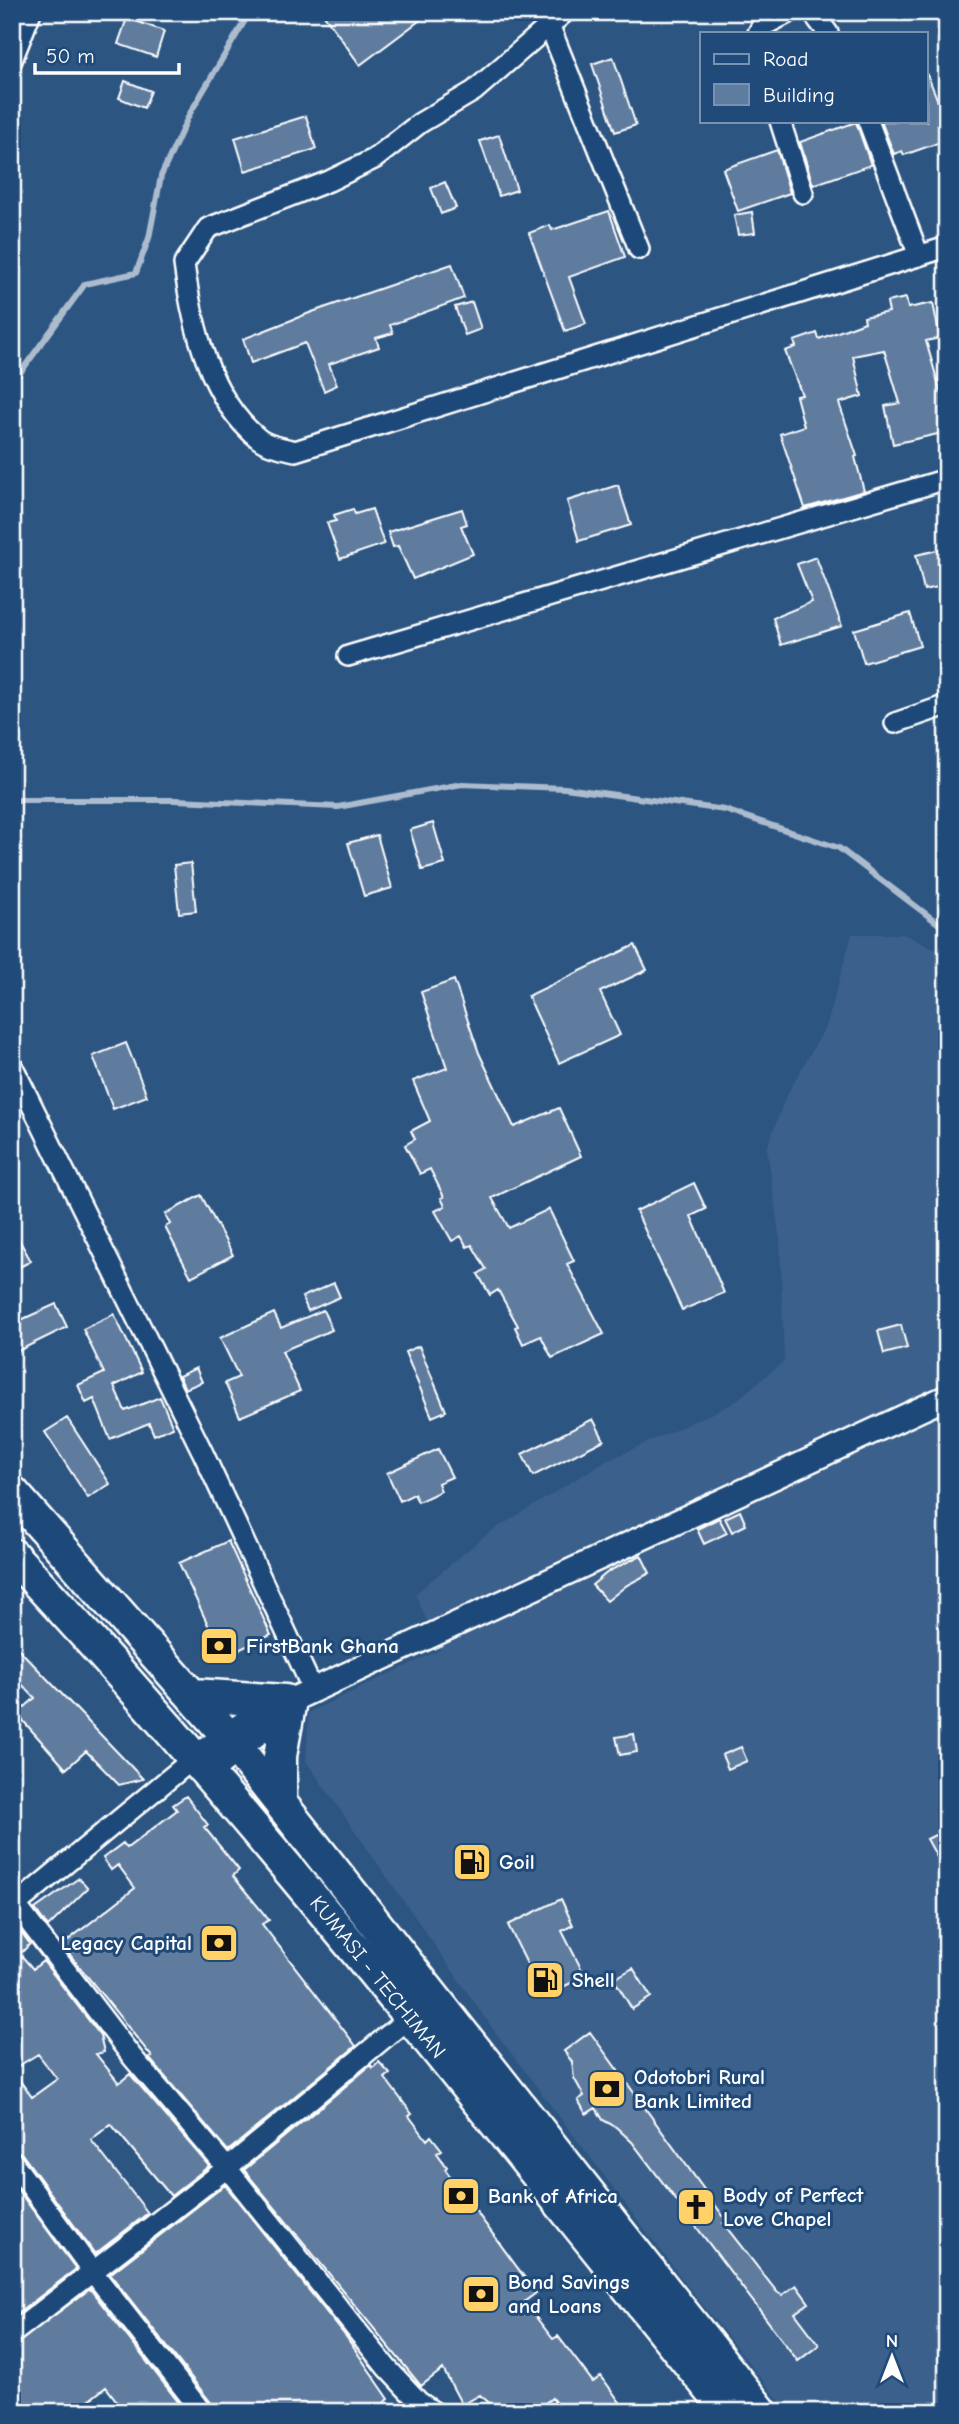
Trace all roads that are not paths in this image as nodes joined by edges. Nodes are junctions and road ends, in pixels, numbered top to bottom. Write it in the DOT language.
graph roads {
  1 [pos="31,12"];
  2 [pos="565,12"];
  3 [pos="790,12"];
  4 [pos="813,12"];
  5 [pos="550,27"];
  6 [pos="758,32"];
  7 [pos="827,32"];
  8 [pos="12,60"];
  9 [pos="780,122"];
  10 [pos="868,122"];
  11 [pos="803,192"];
  12 [pos="947,247"];
  13 [pos="639,249"];
  14 [pos="919,256"];
  15 [pos="947,480"];
  16 [pos="348,656"];
  17 [pos="947,705"];
  18 [pos="895,723"];
  19 [pos="12,1065"];
  20 [pos="947,1397"];
  21 [pos="12,1492"];
  22 [pos="12,1555"];
  23 [pos="193,1695"];
  24 [pos="296,1699"];
  25 [pos="231,1740"];
  26 [pos="201,1765"];
  27 [pos="280,1802"];
  28 [pos="14,1906"];
  29 [pos="411,2016"];
  30 [pos="12,2161"];
  31 [pos="227,2168"];
  32 [pos="92,2271"];
  33 [pos="12,2334"];
  34 [pos="202,2412"];
  35 [pos="435,2412"];
  36 [pos="729,2412"];
  37 [pos="761,2412"];
  1 -- 8 [label="street"];
  2 -- 5 [label="street"];
  3 -- 6 [label="street"];
  4 -- 7 [label="street"];
  5 -- 13 [label="street"];
  5 -- 14 [label="street"];
  9 -- 11 [label="street"];
  10 -- 14 [label="street"];
  12 -- 14 [label="street"];
  15 -- 16 [label="street"];
  17 -- 18 [label="street"];
  19 -- 24 [label="street"];
  20 -- 24 [label="street"];
  21 -- 23 [label="highway"];
  22 -- 26 [label="highway, KUMASI - TECHIMAN"];
  23 -- 24 [label="highway"];
  23 -- 25 [label="highway"];
  24 -- 25 [label="street"];
  24 -- 27 [label="highway"];
  25 -- 26 [label="street"];
  25 -- 27 [label="highway"];
  26 -- 28 [label="street"];
  26 -- 29 [label="highway, KUMASI - TECHIMAN"];
  27 -- 37 [label="highway"];
  28 -- 31 [label="street"];
  29 -- 31 [label="street"];
  29 -- 36 [label="highway, KUMASI - TECHIMAN"];
  30 -- 32 [label="street"];
  31 -- 32 [label="street"];
  31 -- 35 [label="street"];
  32 -- 33 [label="street"];
  32 -- 34 [label="street"];
}
